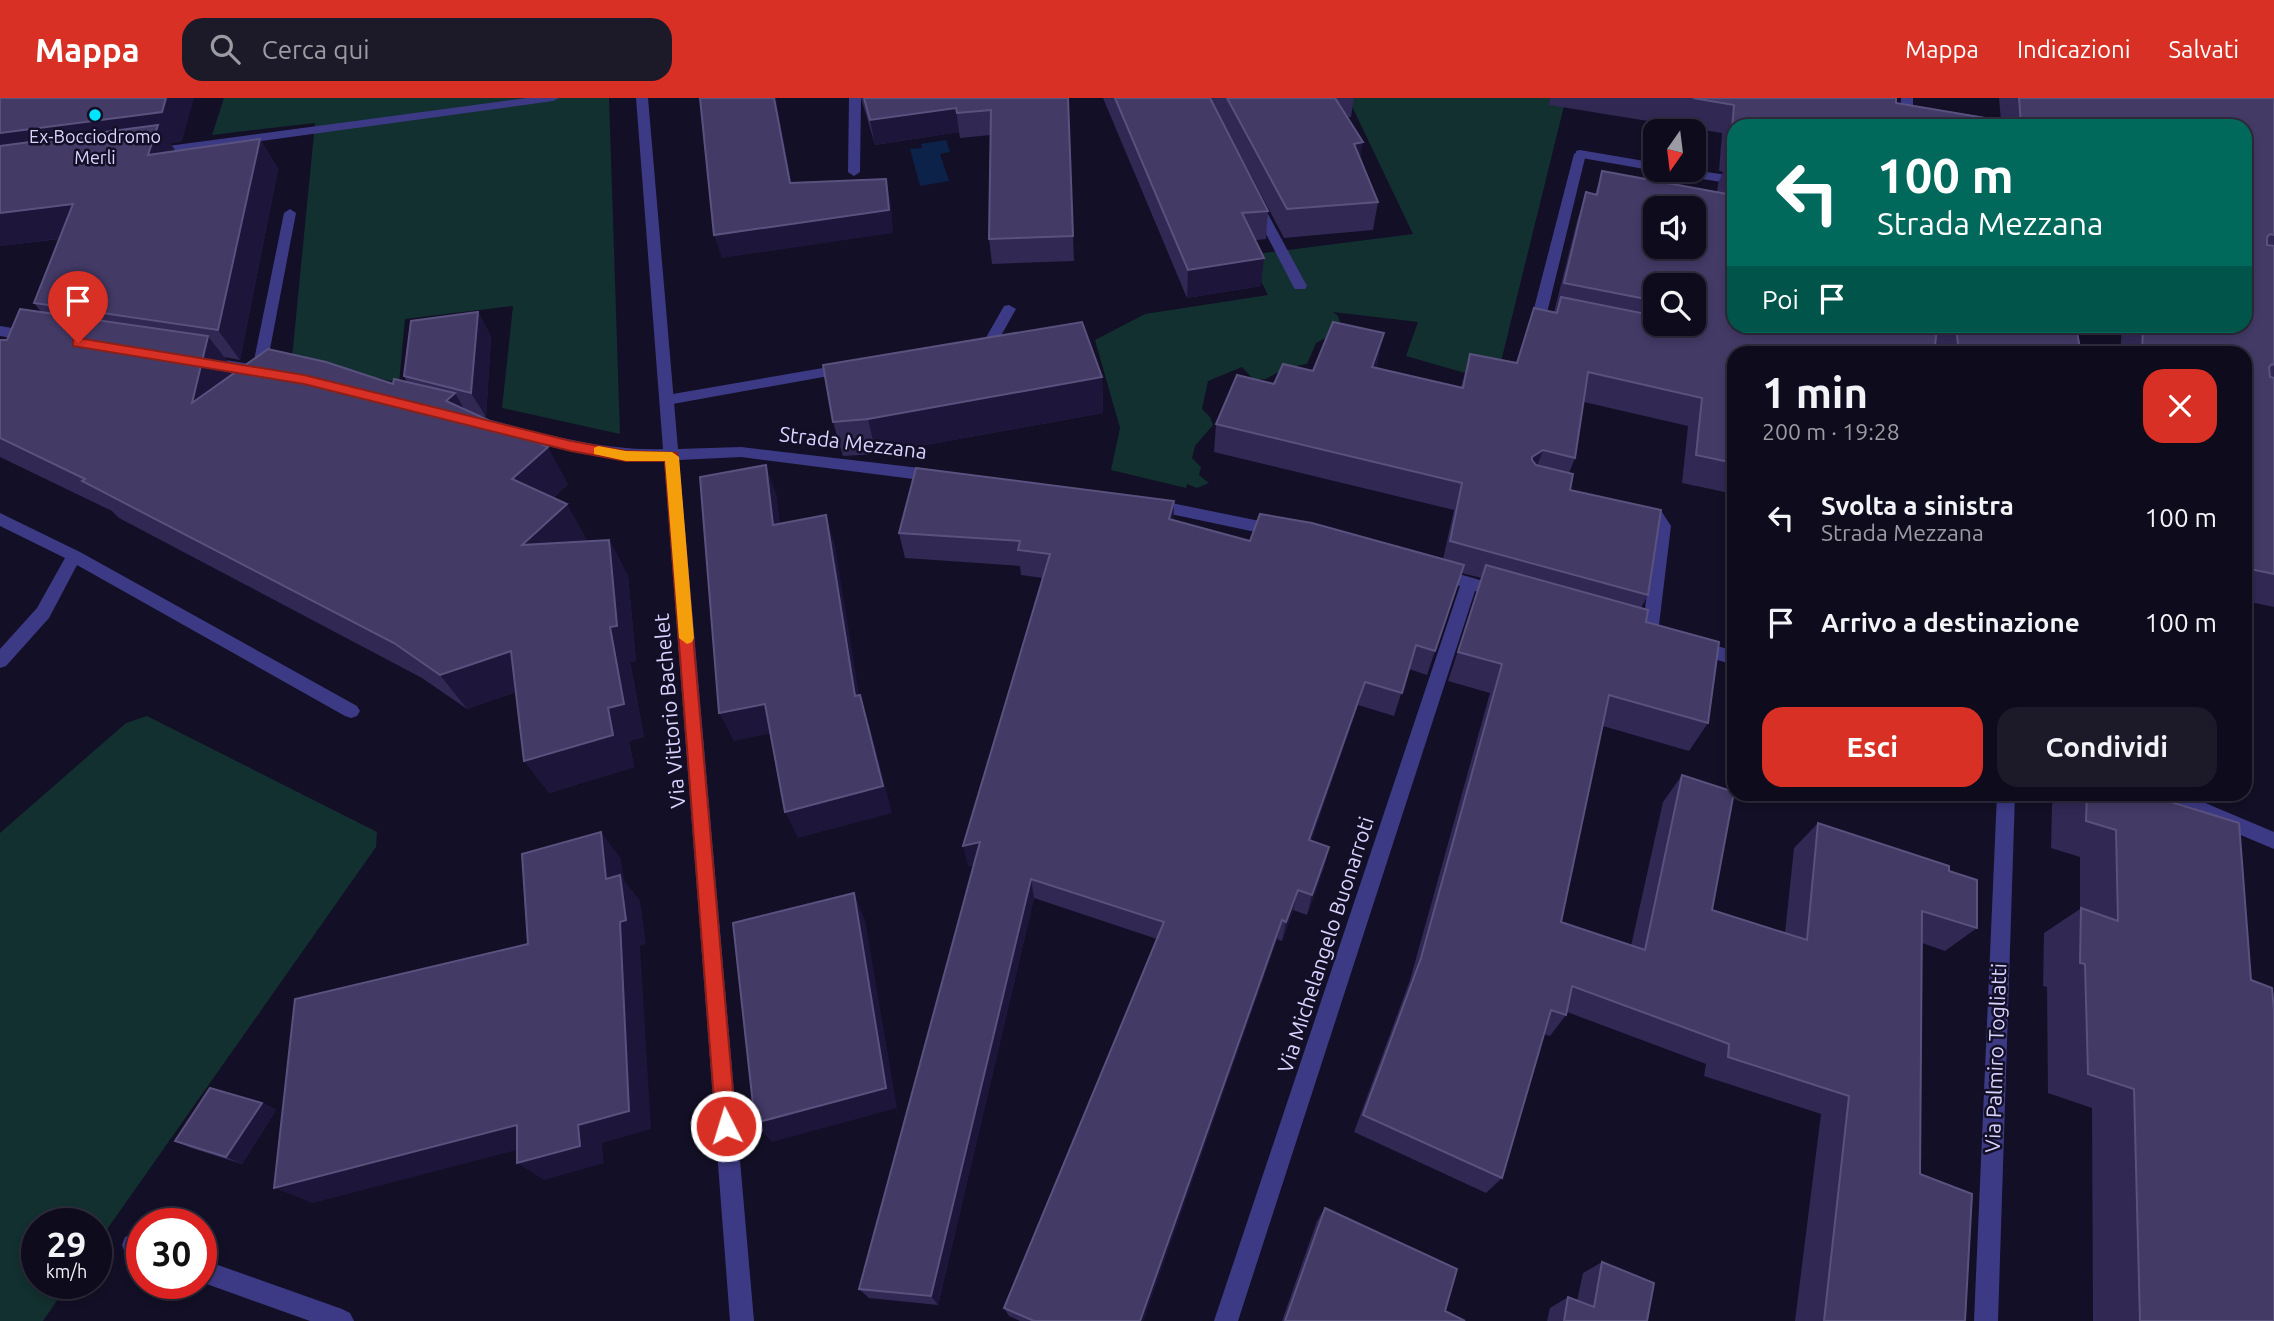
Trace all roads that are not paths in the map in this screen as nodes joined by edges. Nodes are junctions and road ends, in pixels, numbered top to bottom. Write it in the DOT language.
graph roads {
  1 [pos="553,98"];
  2 [pos="642,98"];
  3 [pos="855,98"];
  4 [pos="1906,98"];
  5 [pos="1907,119"];
  6 [pos="137,154"];
  7 [pos="1643,165"];
  8 [pos="854,172"];
  9 [pos="1706,176"];
  10 [pos="1727,179"];
  11 [pos="1250,192"];
  12 [pos="290,213"];
  13 [pos="1300,286"];
  14 [pos="1009,309"];
  15 [pos="1565,321"];
  16 [pos="0,331"];
  17 [pos="41,337"];
  18 [pos="962,349"];
  19 [pos="191,360"];
  20 [pos="855,368"];
  21 [pos="259,370"];
  22 [pos="281,375"];
  23 [pos="667,400"];
  24 [pos="477,422"];
  25 [pos="672,457"];
  26 [pos="954,478"];
  27 [pos="1131,501"];
  28 [pos="1631,510"];
  29 [pos="0,519"];
  30 [pos="1295,535"];
  31 [pos="74,556"];
  32 [pos="1415,568"];
  33 [pos="1469,583"];
  34 [pos="1521,597"];
  35 [pos="1650,633"];
  36 [pos="1685,643"];
  37 [pos="1727,656"];
  38 [pos="0,660"];
  39 [pos="351,711"];
  40 [pos="2006,801"];
  41 [pos="2180,801"];
  42 [pos="2274,841"];
  43 [pos="217,1276"];
  44 [pos="342,1321"];
  45 [pos="742,1321"];
  46 [pos="1226,1321"];
  47 [pos="1986,1321"];
  1 -- 6 [label="street"];
  2 -- 23 [label="street, Via Vittorio Bachelet"];
  3 -- 8 [label="street"];
  4 -- 5 [label="street"];
  7 -- 15 [label="street"];
  9 -- 10 [label="street"];
  11 -- 13 [label="street"];
  12 -- 21 [label="street"];
  14 -- 18 [label="street"];
  16 -- 17 [label="street"];
  19 -- 21 [label="street"];
  20 -- 23 [label="street"];
  21 -- 22 [label="street"];
  23 -- 25 [label="street, Via Vittorio Bachelet"];
  24 -- 25 [label="street, Strada Mezzana"];
  25 -- 26 [label="street, Strada Mezzana"];
  25 -- 45 [label="street, Via Vittorio Bachelet"];
  27 -- 30 [label="street"];
  28 -- 35 [label="street"];
  29 -- 31 [label="street"];
  31 -- 38 [label="street"];
  31 -- 39 [label="street"];
  32 -- 33 [label="street"];
  33 -- 34 [label="street"];
  33 -- 46 [label="street, Via Michelangelo Buonarroti"];
  36 -- 37 [label="street"];
  40 -- 47 [label="street, Via Palmiro Togliatti"];
  41 -- 42 [label="street"];
  43 -- 44 [label="street"];
}
